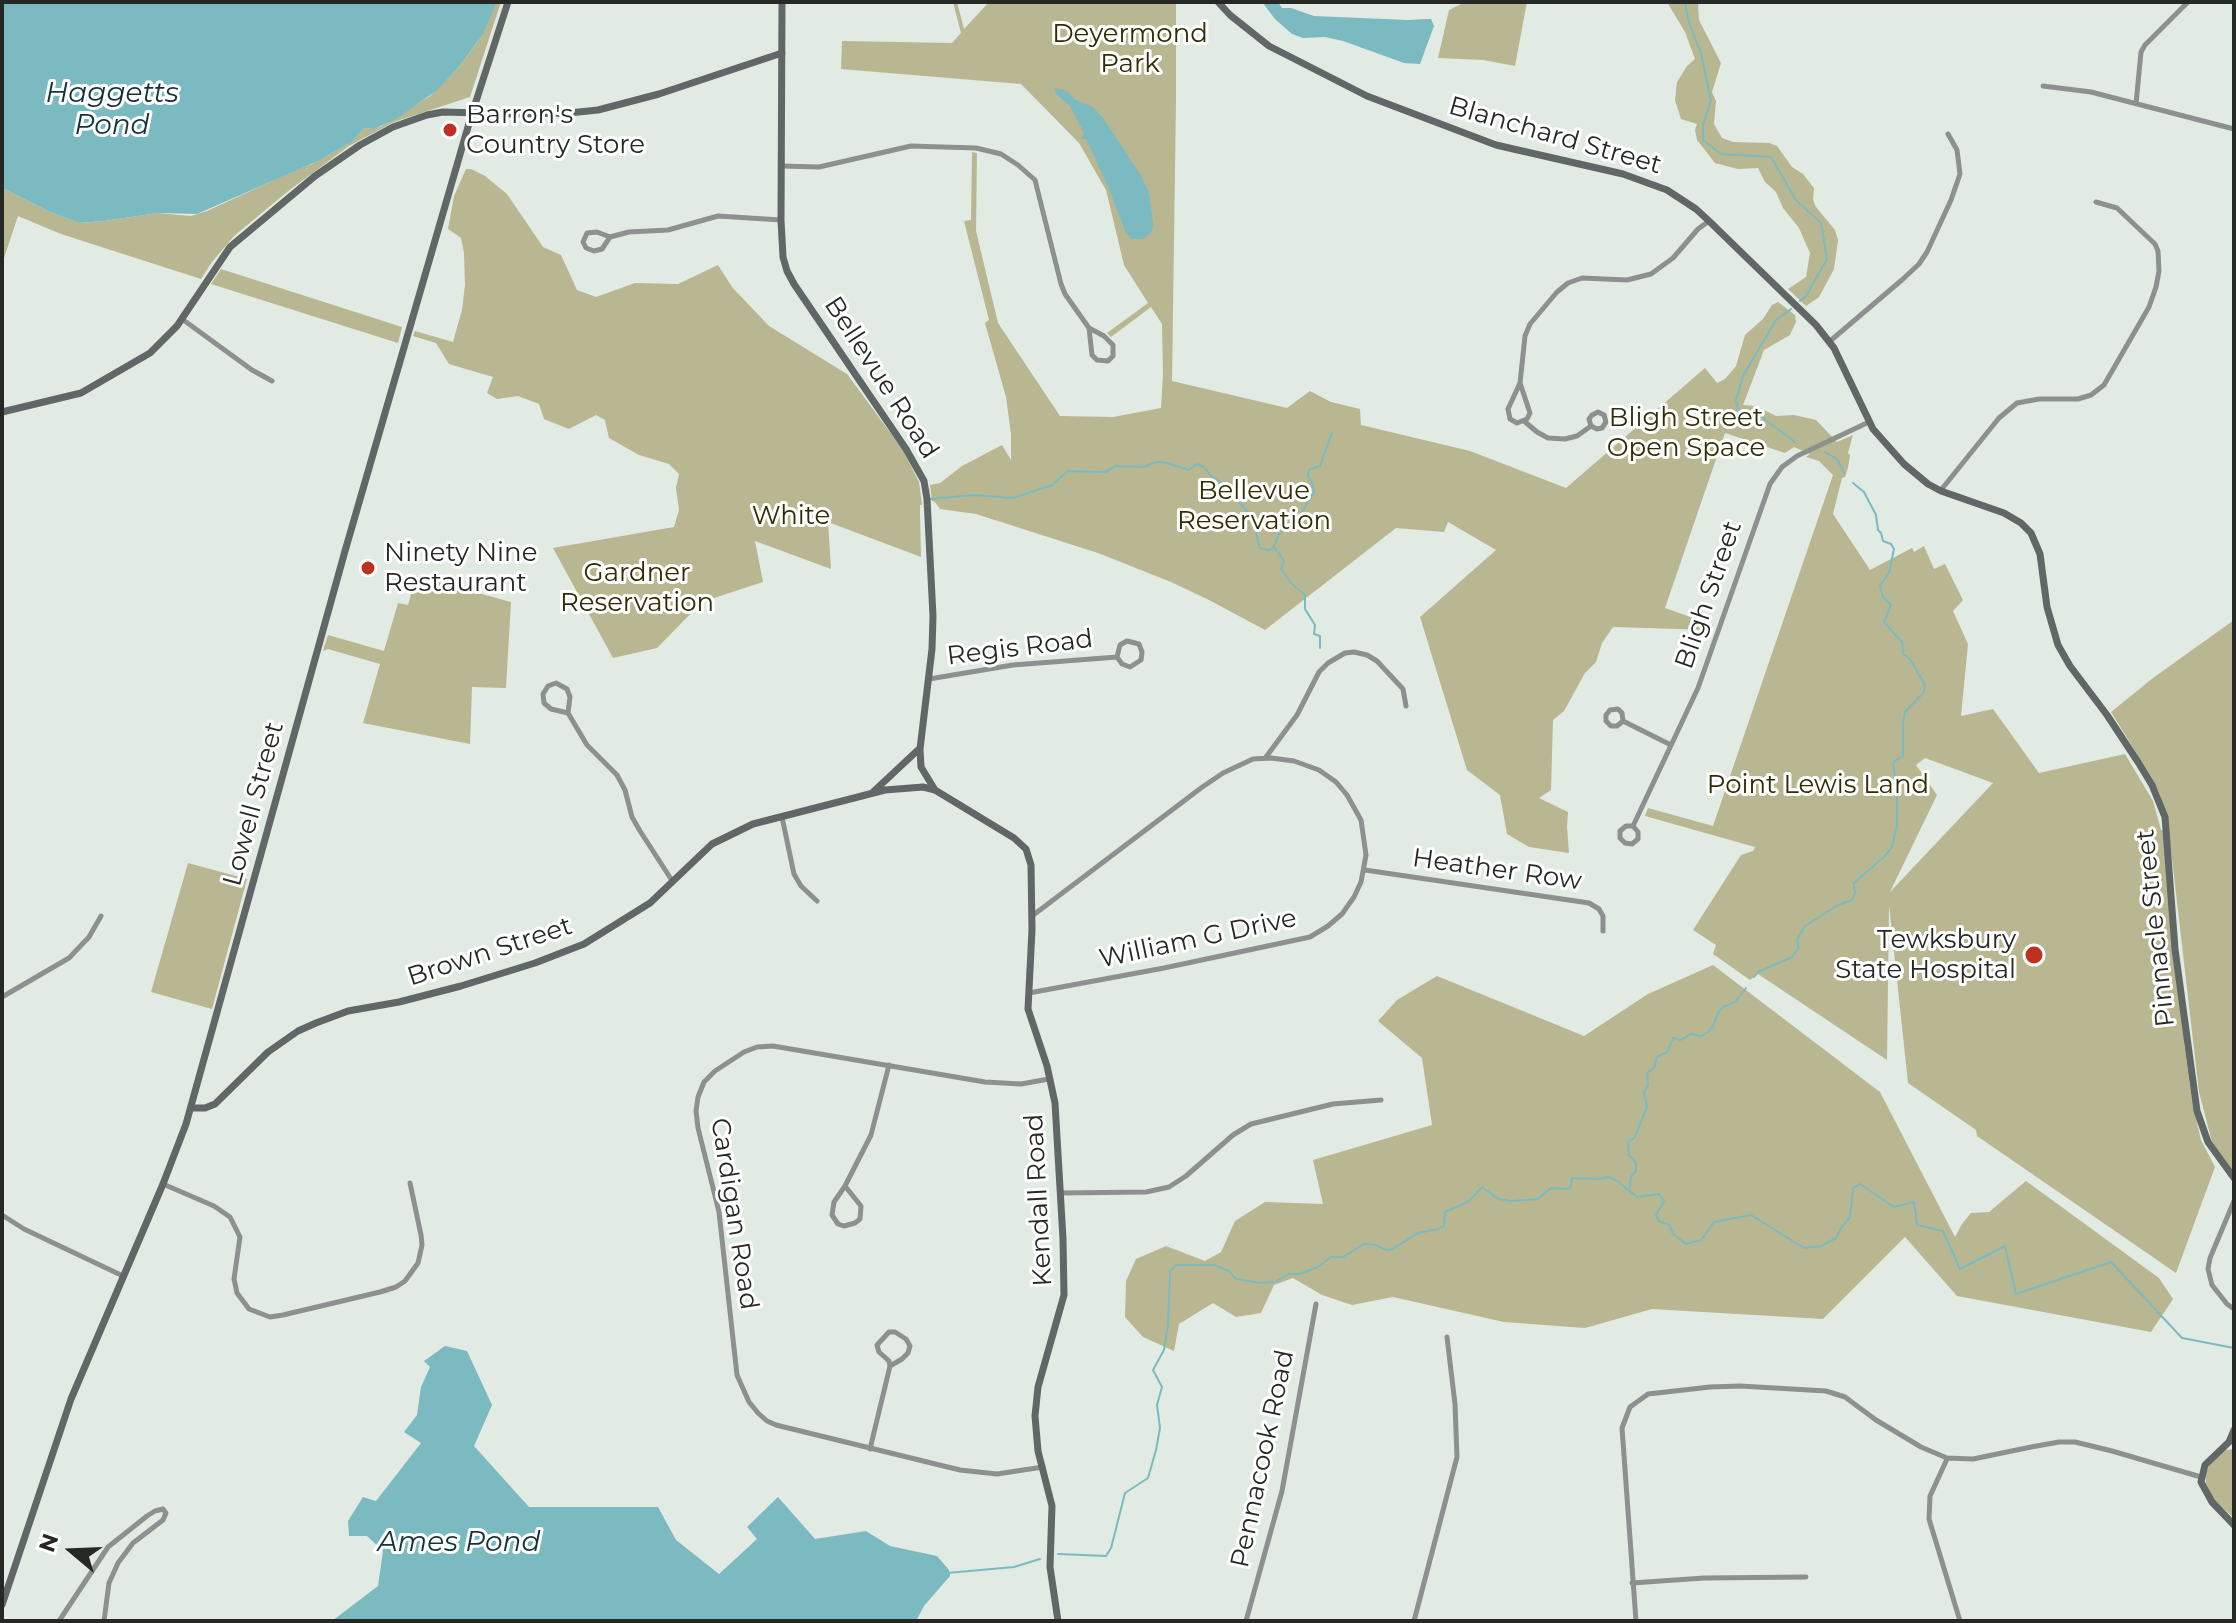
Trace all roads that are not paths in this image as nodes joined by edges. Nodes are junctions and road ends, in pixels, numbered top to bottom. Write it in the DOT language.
graph roads {
  1 [pos="508,2"];
  2 [pos="782,2"];
  3 [pos="1218,2"];
  4 [pos="2188,2"];
  5 [pos="782,53"];
  6 [pos="2043,86"];
  7 [pos="2136,104"];
  8 [pos="472,113"];
  9 [pos="2234,129"];
  10 [pos="1948,134"];
  11 [pos="781,166"];
  12 [pos="2096,202"];
  13 [pos="781,220"];
  14 [pos="1709,221"];
  15 [pos="610,237"];
  16 [pos="1746,256"];
  17 [pos="182,319"];
  18 [pos="1089,328"];
  19 [pos="1829,342"];
  20 [pos="272,381"];
  21 [pos="1520,383"];
  22 [pos="2,412"];
  23 [pos="1524,421"];
  24 [pos="1869,422"];
  25 [pos="1591,426"];
  26 [pos="1941,490"];
  27 [pos="1117,657"];
  28 [pos="928,679"];
  29 [pos="1406,706"];
  30 [pos="568,713"];
  31 [pos="1623,721"];
  32 [pos="1671,745"];
  33 [pos="920,749"];
  34 [pos="1265,759"];
  35 [pos="935,790"];
  36 [pos="871,794"];
  37 [pos="781,815"];
  38 [pos="1633,826"];
  39 [pos="1365,870"];
  40 [pos="673,882"];
  41 [pos="817,901"];
  42 [pos="101,916"];
  43 [pos="1032,916"];
  44 [pos="1603,931"];
  45 [pos="1029,993"];
  46 [pos="2,997"];
  47 [pos="889,1065"];
  48 [pos="1049,1079"];
  49 [pos="1381,1100"];
  50 [pos="191,1108"];
  51 [pos="2234,1178"];
  52 [pos="410,1183"];
  53 [pos="163,1184"];
  54 [pos="845,1186"];
  55 [pos="1061,1193"];
  56 [pos="2234,1201"];
  57 [pos="2,1215"];
  58 [pos="123,1276"];
  59 [pos="1316,1304"];
  60 [pos="2234,1309"];
  61 [pos="1447,1337"];
  62 [pos="890,1366"];
  63 [pos="2234,1430"];
  64 [pos="870,1449"];
  65 [pos="1947,1458"];
  66 [pos="1044,1467"];
  67 [pos="2201,1477"];
  68 [pos="2234,1525"];
  69 [pos="1806,1577"];
  70 [pos="1632,1583"];
  71 [pos="2,1605"];
  72 [pos="59,1621"];
  73 [pos="104,1621"];
  74 [pos="1058,1621"];
  75 [pos="1246,1621"];
  76 [pos="1414,1621"];
  77 [pos="1636,1621"];
  78 [pos="1960,1621"];
  1 -- 8 [label="street, Lowell Street"];
  2 -- 5 [label="street, Bellevue Road"];
  3 -- 14 [label="street, Blanchard Street"];
  4 -- 7 [label="street"];
  5 -- 8 [label="street"];
  5 -- 11 [label="street, Bellevue Road"];
  6 -- 7 [label="street"];
  7 -- 9 [label="street"];
  8 -- 17 [label="street"];
  8 -- 50 [label="street, Lowell Street"];
  10 -- 19 [label="street"];
  11 -- 13 [label="street, Bellevue Road"];
  11 -- 18 [label="street"];
  12 -- 26 [label="street"];
  13 -- 15 [label="street"];
  13 -- 28 [label="street, Bellevue Road"];
  14 -- 16 [label="street, Blanchard Street"];
  14 -- 21 [label="street"];
  15 -- 15 [label="street"];
  16 -- 19 [label="street, Pinnacle Street"];
  17 -- 20 [label="street"];
  17 -- 22 [label="street"];
  18 -- 18 [label="street"];
  19 -- 24 [label="street, Pinnacle Street"];
  21 -- 23 [label="street"];
  21 -- 23 [label="street"];
  23 -- 25 [label="street"];
  24 -- 26 [label="street, Pinnacle Street"];
  24 -- 32 [label="street, Bligh Street"];
  26 -- 51 [label="street, Pinnacle Street"];
  27 -- 27 [label="street, Regis Road"];
  27 -- 28 [label="street, Regis Road"];
  28 -- 33 [label="street, Bellevue Road"];
  29 -- 34 [label="street"];
  30 -- 30 [label="street"];
  30 -- 40 [label="street"];
  31 -- 32 [label="street"];
  32 -- 38 [label="street, Bligh Street"];
  33 -- 35 [label="street, Bellevue Road"];
  33 -- 36 [label="street"];
  34 -- 39 [label="street, William G Drive"];
  34 -- 43 [label="street, William G Drive"];
  35 -- 36 [label="street, Brown Street"];
  35 -- 43 [label="street, Kendall Road"];
  36 -- 37 [label="street, Brown Street"];
  37 -- 40 [label="street, Brown Street"];
  37 -- 41 [label="street"];
  39 -- 44 [label="street, Heather Row"];
  39 -- 45 [label="street, William G Drive"];
  40 -- 50 [label="street, Brown Street"];
  42 -- 46 [label="street"];
  43 -- 45 [label="street, Kendall Road"];
  45 -- 48 [label="street, Kendall Road"];
  47 -- 48 [label="street, Cardigan Road"];
  47 -- 54 [label="street"];
  47 -- 64 [label="street, Cardigan Road"];
  48 -- 55 [label="street, Kendall Road"];
  49 -- 55 [label="street"];
  50 -- 53 [label="street, Lowell Street"];
  52 -- 53 [label="street"];
  53 -- 58 [label="street, Lowell Street"];
  54 -- 54 [label="street"];
  55 -- 66 [label="street, Kendall Road"];
  56 -- 60 [label="street"];
  57 -- 58 [label="street"];
  58 -- 71 [label="street, Lowell Street"];
  59 -- 75 [label="street, Pennacook Road"];
  61 -- 76 [label="street"];
  62 -- 62 [label="street"];
  62 -- 64 [label="street"];
  63 -- 67 [label="street"];
  64 -- 66 [label="street, Cardigan Road"];
  65 -- 67 [label="street"];
  65 -- 70 [label="street"];
  65 -- 78 [label="street"];
  66 -- 74 [label="street, Kendall Road"];
  67 -- 68 [label="street"];
  69 -- 70 [label="street"];
  70 -- 77 [label="street"];
  72 -- 73 [label="street"];
}
